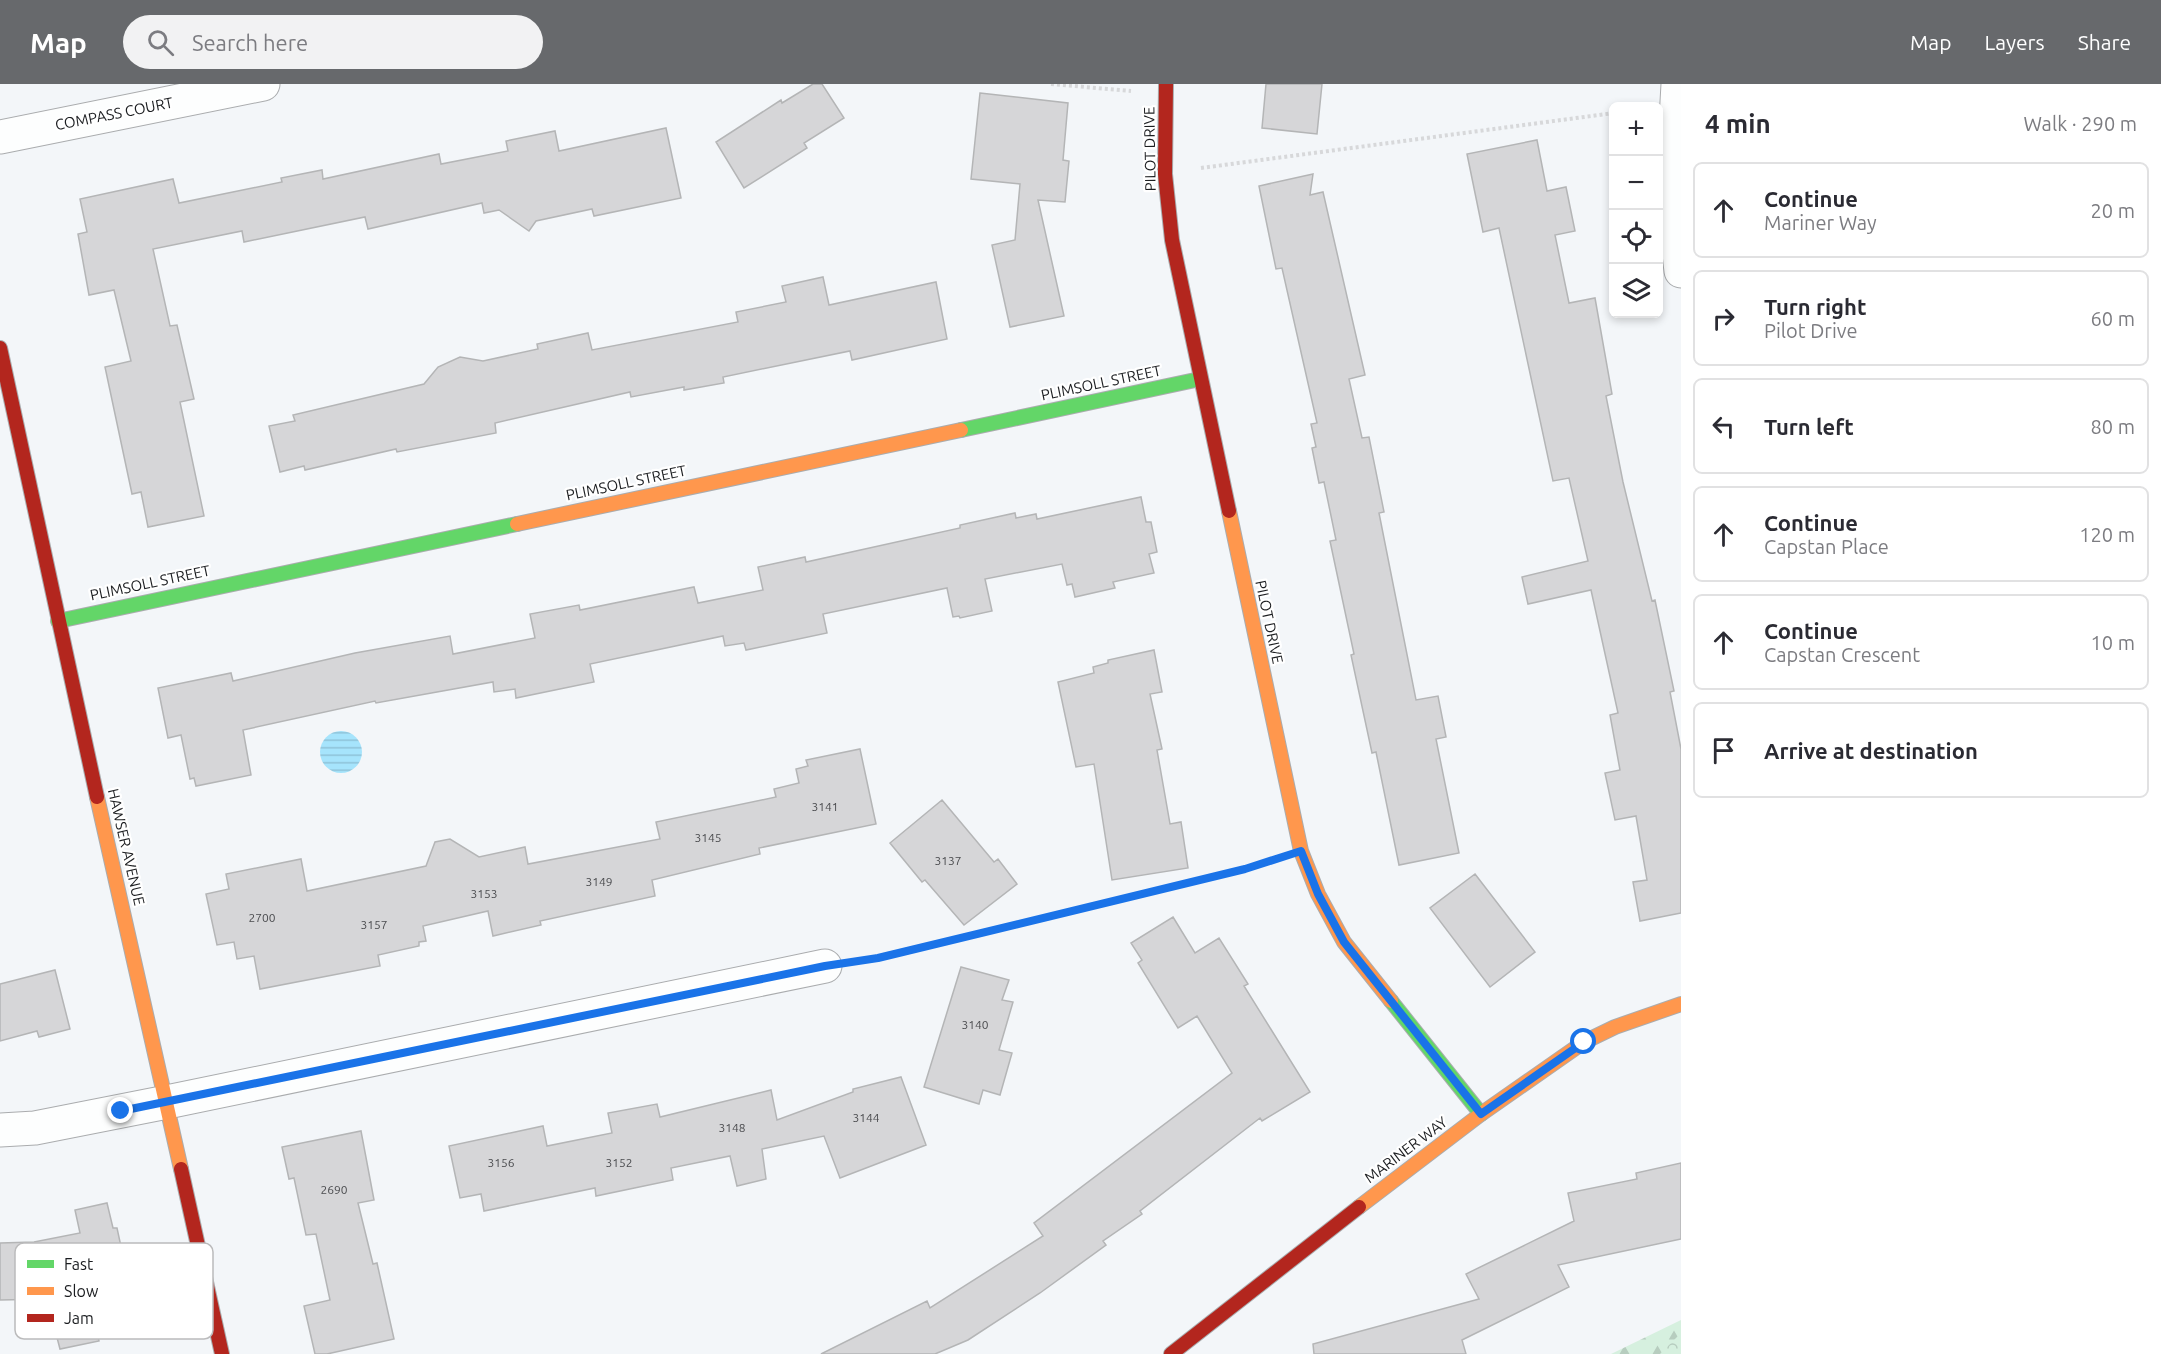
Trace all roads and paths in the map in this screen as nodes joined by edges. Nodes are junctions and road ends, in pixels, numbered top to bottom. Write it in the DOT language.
graph roads {
  1 [pos="263,84"];
  2 [pos="1051,84"];
  3 [pos="1166,84"];
  4 [pos="1134,92"];
  5 [pos="1678,98"];
  6 [pos="1609,114"];
  7 [pos="0,137"];
  8 [pos="1165,174"];
  9 [pos="1681,271"];
  10 [pos="0,348"];
  11 [pos="1200,379"];
  12 [pos="58,621"];
  13 [pos="1301,851"];
  14 [pos="825,966"];
  15 [pos="1681,1004"];
  16 [pos="167,1102"];
  17 [pos="1481,1114"];
  18 [pos="0,1130"];
  19 [pos="198,1243"];
  20 [pos="213,1313"];
  21 [pos="222,1354"];
  22 [pos="1171,1354"];
  1 -- 7 [label="street, COMPASS COURT"];
  2 -- 4 [label="path"];
  3 -- 8 [label="street, PILOT DRIVE"];
  5 -- 9 [label="street"];
  6 -- 8 [label="path"];
  8 -- 11 [label="street, PILOT DRIVE"];
  10 -- 12 [label="street, HAWSER AVENUE"];
  11 -- 12 [label="street, PLIMSOLL STREET"];
  11 -- 13 [label="street, PILOT DRIVE"];
  12 -- 16 [label="street, HAWSER AVENUE"];
  13 -- 14 [label="path"];
  13 -- 17 [label="street, PILOT DRIVE"];
  14 -- 16 [label="street"];
  15 -- 17 [label="street, MARINER WAY"];
  16 -- 18 [label="street"];
  16 -- 19 [label="street, HAWSER AVENUE"];
  17 -- 22 [label="street, MARINER WAY"];
  20 -- 21 [label="street, HAWSER AVENUE"];
}
